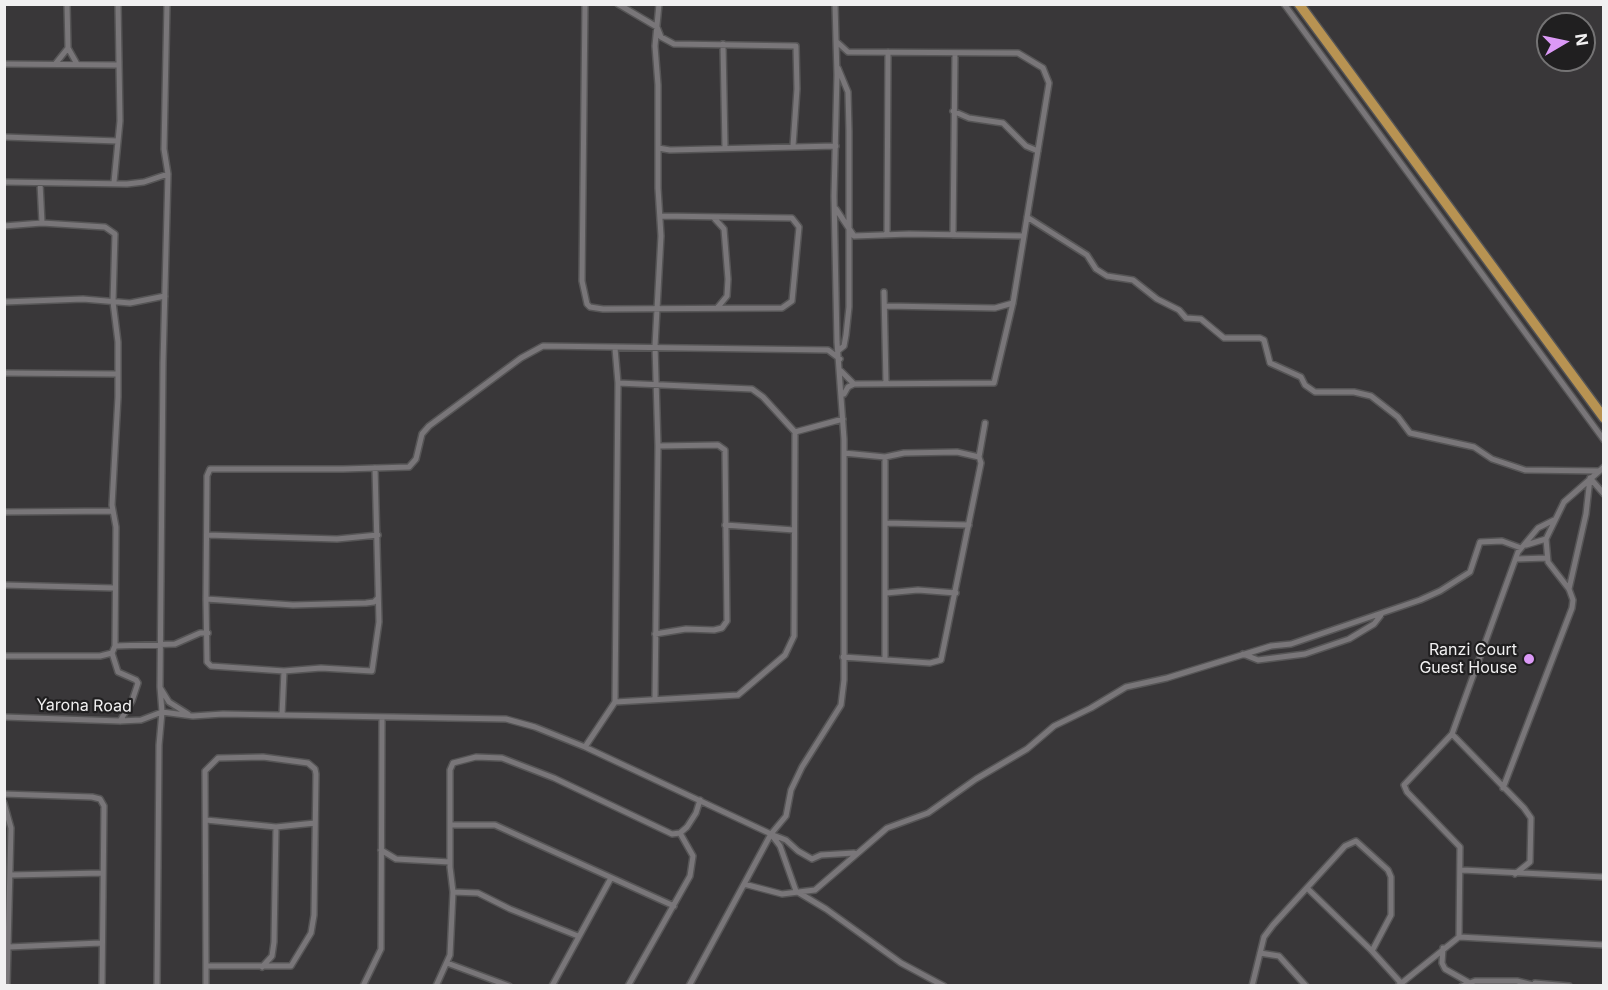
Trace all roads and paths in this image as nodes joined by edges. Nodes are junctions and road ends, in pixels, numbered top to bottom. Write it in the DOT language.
graph roads {
  1 [pos="67,4"];
  2 [pos="118,4"];
  3 [pos="167,4"];
  4 [pos="585,4"];
  5 [pos="618,4"];
  6 [pos="659,4"];
  7 [pos="835,4"];
  8 [pos="1284,4"];
  9 [pos="1299,4"];
  10 [pos="657,27"];
  11 [pos="837,42"];
  12 [pos="723,44"];
  13 [pos="68,48"];
  14 [pos="848,52"];
  15 [pos="888,52"];
  16 [pos="955,53"];
  17 [pos="837,63"];
  18 [pos="4,64"];
  19 [pos="55,64"];
  20 [pos="77,64"];
  21 [pos="117,65"];
  22 [pos="953,111"];
  23 [pos="4,137"];
  24 [pos="118,141"];
  25 [pos="793,146"];
  26 [pos="836,146"];
  27 [pos="658,147"];
  28 [pos="725,148"];
  29 [pos="1038,152"];
  30 [pos="168,174"];
  31 [pos="4,182"];
  32 [pos="114,182"];
  33 [pos="40,183"];
  34 [pos="835,207"];
  35 [pos="660,216"];
  36 [pos="1028,217"];
  37 [pos="714,218"];
  38 [pos="42,223"];
  39 [pos="4,226"];
  40 [pos="848,228"];
  41 [pos="887,234"];
  42 [pos="953,235"];
  43 [pos="854,236"];
  44 [pos="1023,236"];
  45 [pos="848,242"];
  46 [pos="837,255"];
  47 [pos="884,292"];
  48 [pos="165,296"];
  49 [pos="4,302"];
  50 [pos="113,302"];
  51 [pos="1013,303"];
  52 [pos="886,306"];
  53 [pos="718,307"];
  54 [pos="659,308"];
  55 [pos="837,342"];
  56 [pos="656,346"];
  57 [pos="615,348"];
  58 [pos="828,350"];
  59 [pos="840,350"];
  60 [pos="840,359"];
  61 [pos="840,370"];
  62 [pos="4,373"];
  63 [pos="117,374"];
  64 [pos="618,383"];
  65 [pos="886,383"];
  66 [pos="854,384"];
  67 [pos="658,386"];
  68 [pos="843,396"];
  69 [pos="1604,418"];
  70 [pos="843,419"];
  71 [pos="985,423"];
  72 [pos="795,432"];
  73 [pos="1604,440"];
  74 [pos="658,446"];
  75 [pos="844,453"];
  76 [pos="885,457"];
  77 [pos="979,457"];
  78 [pos="375,468"];
  79 [pos="1601,469"];
  80 [pos="1590,478"];
  81 [pos="1604,494"];
  82 [pos="113,511"];
  83 [pos="4,512"];
  84 [pos="1554,520"];
  85 [pos="885,523"];
  86 [pos="725,525"];
  87 [pos="969,525"];
  88 [pos="794,530"];
  89 [pos="378,535"];
  90 [pos="207,536"];
  91 [pos="1546,539"];
  92 [pos="1523,546"];
  93 [pos="1547,558"];
  94 [pos="1516,559"];
  95 [pos="4,585"];
  96 [pos="114,588"];
  97 [pos="1569,588"];
  98 [pos="886,593"];
  99 [pos="956,593"];
  100 [pos="378,598"];
  101 [pos="206,599"];
  102 [pos="1381,614"];
  103 [pos="208,633"];
  104 [pos="655,634"];
  105 [pos="161,644"];
  106 [pos="115,646"];
  107 [pos="112,653"];
  108 [pos="1243,654"];
  109 [pos="4,656"];
  110 [pos="843,657"];
  111 [pos="885,658"];
  112 [pos="284,671"];
  113 [pos="160,687"];
  114 [pos="655,698"];
  115 [pos="615,702"];
  116 [pos="162,712"];
  117 [pos="282,715"];
  118 [pos="193,716"];
  119 [pos="4,717"];
  120 [pos="382,719"];
  121 [pos="120,721"];
  122 [pos="1452,734"];
  123 [pos="585,747"];
  124 [pos="1503,788"];
  125 [pos="4,794"];
  126 [pos="700,800"];
  127 [pos="4,803"];
  128 [pos="206,820"];
  129 [pos="315,823"];
  130 [pos="450,825"];
  131 [pos="276,827"];
  132 [pos="680,833"];
  133 [pos="771,834"];
  134 [pos="381,850"];
  135 [pos="855,853"];
  136 [pos="450,862"];
  137 [pos="1530,862"];
  138 [pos="1462,870"];
  139 [pos="103,873"];
  140 [pos="1515,873"];
  141 [pos="1542,874"];
  142 [pos="10,875"];
  143 [pos="1604,877"];
  144 [pos="612,878"];
  145 [pos="744,884"];
  146 [pos="1308,889"];
  147 [pos="453,892"];
  148 [pos="799,894"];
  149 [pos="674,906"];
  150 [pos="578,936"];
  151 [pos="1459,936"];
  152 [pos="101,943"];
  153 [pos="1604,945"];
  154 [pos="8,947"];
  155 [pos="1443,948"];
  156 [pos="1372,951"];
  157 [pos="1260,953"];
  158 [pos="447,963"];
  159 [pos="206,966"];
  160 [pos="262,967"];
  161 [pos="1468,982"];
  162 [pos="1399,984"];
  163 [pos="1498,984"];
  164 [pos="1536,984"];
  165 [pos="7,986"];
  166 [pos="102,986"];
  167 [pos="157,986"];
  168 [pos="206,986"];
  169 [pos="363,986"];
  170 [pos="436,986"];
  171 [pos="509,986"];
  172 [pos="552,986"];
  173 [pos="628,986"];
  174 [pos="689,986"];
  175 [pos="944,986"];
  176 [pos="1252,986"];
  177 [pos="1306,986"];
  178 [pos="1462,986"];
  179 [pos="1569,986"];
  1 -- 13 [label="street"];
  2 -- 21 [label="street"];
  3 -- 30 [label="street"];
  4 -- 54 [label="street"];
  5 -- 10 [label="street"];
  6 -- 10 [label="street"];
  7 -- 11 [label="street"];
  8 -- 73 [label="street"];
  9 -- 69 [label="highway"];
  10 -- 12 [label="street"];
  10 -- 27 [label="street"];
  11 -- 14 [label="street"];
  11 -- 17 [label="street"];
  12 -- 25 [label="street"];
  12 -- 28 [label="street"];
  13 -- 19 [label="street"];
  13 -- 20 [label="street"];
  14 -- 15 [label="street"];
  14 -- 17 [label="street"];
  15 -- 16 [label="street"];
  15 -- 41 [label="street"];
  16 -- 22 [label="street"];
  16 -- 29 [label="street"];
  17 -- 26 [label="street"];
  17 -- 40 [label="street"];
  18 -- 19 [label="street"];
  19 -- 20 [label="street"];
  20 -- 21 [label="street"];
  21 -- 24 [label="street"];
  22 -- 29 [label="street"];
  22 -- 42 [label="street"];
  23 -- 24 [label="street"];
  24 -- 32 [label="street"];
  25 -- 26 [label="street"];
  25 -- 28 [label="street"];
  26 -- 34 [label="street"];
  27 -- 28 [label="street"];
  27 -- 35 [label="street"];
  29 -- 36 [label="street"];
  30 -- 32 [label="street"];
  30 -- 48 [label="street"];
  31 -- 33 [label="street"];
  32 -- 33 [label="street"];
  33 -- 38 [label="street"];
  34 -- 40 [label="street"];
  34 -- 46 [label="street"];
  35 -- 37 [label="street"];
  35 -- 54 [label="street"];
  36 -- 44 [label="street"];
  36 -- 79 [label="street"];
  37 -- 53 [label="street"];
  37 -- 53 [label="street"];
  38 -- 39 [label="street"];
  38 -- 50 [label="street"];
  40 -- 43 [label="street"];
  40 -- 45 [label="street"];
  41 -- 42 [label="street"];
  41 -- 43 [label="street"];
  42 -- 44 [label="street"];
  43 -- 45 [label="street"];
  44 -- 51 [label="street"];
  45 -- 46 [label="street"];
  45 -- 59 [label="street"];
  46 -- 55 [label="street"];
  47 -- 52 [label="street"];
  48 -- 50 [label="street"];
  48 -- 105 [label="street"];
  49 -- 50 [label="street"];
  50 -- 63 [label="street"];
  51 -- 52 [label="street"];
  51 -- 65 [label="street"];
  52 -- 65 [label="street"];
  53 -- 54 [label="street"];
  54 -- 56 [label="street"];
  55 -- 58 [label="street"];
  55 -- 59 [label="street"];
  56 -- 57 [label="street"];
  56 -- 58 [label="street"];
  56 -- 67 [label="street"];
  57 -- 64 [label="street"];
  57 -- 78 [label="street"];
  58 -- 60 [label="street"];
  59 -- 60 [label="street"];
  60 -- 61 [label="street"];
  61 -- 66 [label="street"];
  61 -- 68 [label="street"];
  62 -- 63 [label="street"];
  63 -- 82 [label="street"];
  64 -- 67 [label="street"];
  64 -- 115 [label="street"];
  65 -- 66 [label="street"];
  66 -- 68 [label="street"];
  67 -- 72 [label="street"];
  67 -- 74 [label="street"];
  68 -- 70 [label="street"];
  70 -- 72 [label="street"];
  70 -- 75 [label="street"];
  71 -- 77 [label="street"];
  72 -- 88 [label="street"];
  74 -- 86 [label="street"];
  74 -- 104 [label="street"];
  75 -- 76 [label="street"];
  75 -- 110 [label="street"];
  76 -- 77 [label="street"];
  76 -- 85 [label="street"];
  77 -- 87 [label="street"];
  78 -- 89 [label="street"];
  78 -- 90 [label="street"];
  79 -- 80 [label="street"];
  80 -- 81 [label="street"];
  80 -- 84 [label="street"];
  80 -- 97 [label="street"];
  82 -- 83 [label="street"];
  82 -- 96 [label="street"];
  84 -- 91 [label="street"];
  84 -- 92 [label="street"];
  85 -- 87 [label="street"];
  85 -- 98 [label="street"];
  86 -- 88 [label="street"];
  86 -- 104 [label="street"];
  87 -- 99 [label="street"];
  88 -- 114 [label="street"];
  89 -- 90 [label="street"];
  89 -- 100 [label="street"];
  90 -- 101 [label="street"];
  91 -- 92 [label="street"];
  91 -- 93 [label="street"];
  92 -- 94 [label="street"];
  92 -- 102 [label="street"];
  93 -- 94 [label="street"];
  93 -- 97 [label="street"];
  94 -- 122 [label="street"];
  95 -- 96 [label="street"];
  96 -- 106 [label="street"];
  97 -- 124 [label="street"];
  98 -- 99 [label="street"];
  98 -- 111 [label="street"];
  99 -- 111 [label="street"];
  100 -- 101 [label="street"];
  100 -- 112 [label="street"];
  101 -- 103 [label="street"];
  102 -- 108 [label="street"];
  102 -- 108 [label="street"];
  103 -- 105 [label="street"];
  103 -- 112 [label="street"];
  104 -- 114 [label="street"];
  105 -- 106 [label="street"];
  105 -- 113 [label="street"];
  106 -- 107 [label="street"];
  107 -- 109 [label="street"];
  107 -- 121 [label="street"];
  108 -- 135 [label="street"];
  110 -- 111 [label="street"];
  110 -- 133 [label="street"];
  112 -- 117 [label="street"];
  113 -- 116 [label="street"];
  113 -- 118 [label="street"];
  114 -- 115 [label="street"];
  115 -- 123 [label="street"];
  116 -- 118 [label="street"];
  116 -- 121 [label="street, Yarona Road"];
  116 -- 167 [label="street"];
  117 -- 118 [label="street"];
  117 -- 120 [label="street"];
  119 -- 121 [label="street, Yarona Road"];
  120 -- 123 [label="street"];
  120 -- 134 [label="street"];
  122 -- 124 [label="street"];
  122 -- 138 [label="street"];
  123 -- 126 [label="street"];
  124 -- 137 [label="street"];
  125 -- 139 [label="street"];
  126 -- 132 [label="street"];
  126 -- 133 [label="street"];
  127 -- 142 [label="street"];
  128 -- 129 [label="street"];
  128 -- 131 [label="street"];
  128 -- 159 [label="street"];
  129 -- 131 [label="street"];
  129 -- 160 [label="street"];
  130 -- 132 [label="street"];
  130 -- 136 [label="street"];
  130 -- 144 [label="street"];
  131 -- 160 [label="street"];
  132 -- 149 [label="street"];
  133 -- 135 [label="street"];
  133 -- 145 [label="street"];
  133 -- 148 [label="street"];
  134 -- 136 [label="street"];
  134 -- 169 [label="street"];
  135 -- 148 [label="street"];
  136 -- 147 [label="street"];
  137 -- 140 [label="street"];
  137 -- 141 [label="street"];
  138 -- 140 [label="street"];
  138 -- 151 [label="street"];
  139 -- 142 [label="street"];
  139 -- 152 [label="street"];
  140 -- 141 [label="street"];
  141 -- 143 [label="street"];
  142 -- 154 [label="street"];
  144 -- 149 [label="street"];
  144 -- 150 [label="street"];
  145 -- 148 [label="street"];
  145 -- 174 [label="street"];
  146 -- 156 [label="street"];
  146 -- 156 [label="street"];
  146 -- 157 [label="street"];
  147 -- 150 [label="street"];
  147 -- 158 [label="street"];
  148 -- 175 [label="street"];
  149 -- 173 [label="street"];
  150 -- 172 [label="street"];
  151 -- 153 [label="street"];
  151 -- 155 [label="street"];
  152 -- 154 [label="street"];
  152 -- 166 [label="street"];
  154 -- 165 [label="street"];
  155 -- 161 [label="street"];
  155 -- 162 [label="street"];
  156 -- 162 [label="street"];
  157 -- 176 [label="street"];
  157 -- 177 [label="street"];
  158 -- 170 [label="street"];
  158 -- 171 [label="street"];
  159 -- 160 [label="street"];
  159 -- 168 [label="street"];
  161 -- 163 [label="street"];
  161 -- 178 [label="street"];
  163 -- 164 [label="street"];
  164 -- 179 [label="street"];
}
